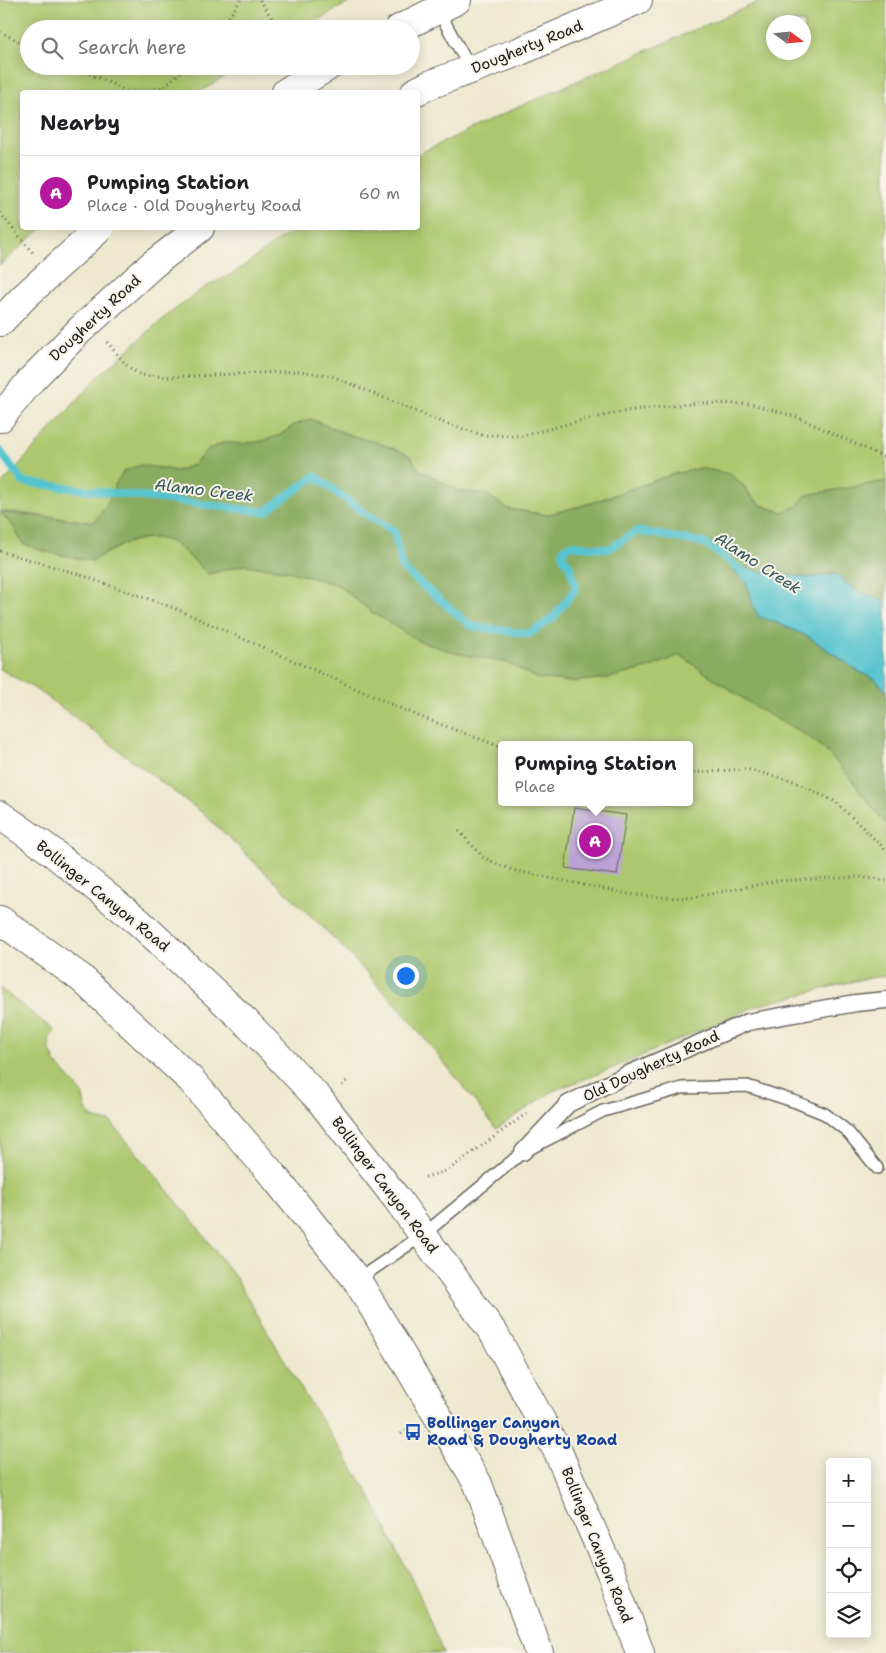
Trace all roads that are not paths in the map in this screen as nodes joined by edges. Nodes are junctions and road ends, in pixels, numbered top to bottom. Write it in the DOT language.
graph roads {
  1 [pos="638,0"];
  2 [pos="442,3"];
  3 [pos="414,20"];
  4 [pos="471,70"];
  5 [pos="314,75"];
  6 [pos="289,90"];
  7 [pos="419,90"];
  8 [pos="98,230"];
  9 [pos="197,230"];
  10 [pos="0,322"];
  11 [pos="0,418"];
  12 [pos="0,815"];
  13 [pos="0,920"];
  14 [pos="886,1000"];
  15 [pos="523,1152"];
  16 [pos="876,1168"];
  17 [pos="424,1234"];
  18 [pos="357,1280"];
  19 [pos="539,1653"];
  20 [pos="640,1653"];
  1 -- 4 [label="main road, Dougherty Road"];
  2 -- 3 [label="main road"];
  2 -- 4 [label="lane"];
  4 -- 7 [label="main road, Dougherty Road"];
  5 -- 6 [label="main road"];
  8 -- 10 [label="main road, bridge"];
  9 -- 11 [label="main road, Dougherty Road, bridge"];
  12 -- 17 [label="main road, Bollinger Canyon Road"];
  13 -- 18 [label="main road"];
  14 -- 15 [label="street, Old Dougherty Road"];
  15 -- 16 [label="lane"];
  15 -- 17 [label="lane, Old Dougherty Road"];
  17 -- 18 [label="lane, Old Dougherty Road"];
  17 -- 20 [label="main road, Bollinger Canyon Road"];
  18 -- 19 [label="main road"];
}
